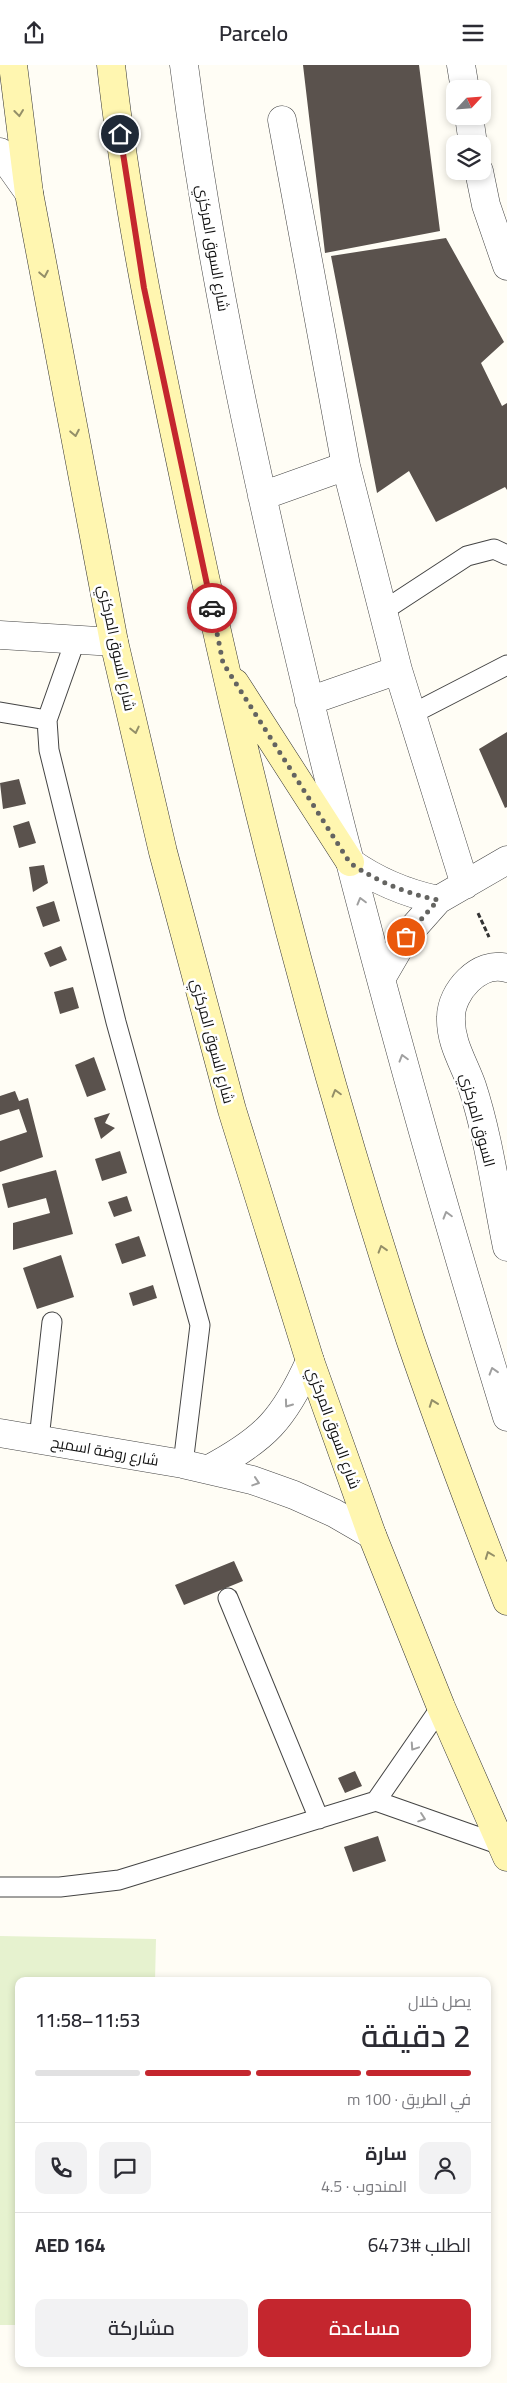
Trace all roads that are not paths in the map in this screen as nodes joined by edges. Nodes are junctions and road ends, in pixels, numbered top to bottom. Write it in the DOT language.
graph roads {
  1 [pos="12,65"];
  2 [pos="111,65"];
  3 [pos="184,65"];
  4 [pos="461,65"];
  5 [pos="464,80"];
  6 [pos="282,120"];
  7 [pos="0,152"];
  8 [pos="481,180"];
  9 [pos="29,193"];
  10 [pos="507,266"];
  11 [pos="346,466"];
  12 [pos="262,496"];
  13 [pos="507,555"];
  14 [pos="383,611"];
  15 [pos="0,635"];
  16 [pos="75,641"];
  17 [pos="114,642"];
  18 [pos="223,663"];
  19 [pos="507,665"];
  20 [pos="398,670"];
  21 [pos="309,701"];
  22 [pos="0,712"];
  23 [pos="412,714"];
  24 [pos="47,719"];
  25 [pos="507,861"];
  26 [pos="350,863"];
  27 [pos="465,885"];
  28 [pos="438,900"];
  29 [pos="505,967"];
  30 [pos="381,979"];
  31 [pos="507,1247"];
  32 [pos="52,1322"];
  33 [pos="310,1361"];
  34 [pos="507,1417"];
  35 [pos="0,1433"];
  36 [pos="38,1439"];
  37 [pos="183,1465"];
  38 [pos="209,1469"];
  39 [pos="372,1535"];
  40 [pos="228,1598"];
  41 [pos="507,1601"];
  42 [pos="441,1707"];
  43 [pos="376,1801"];
  44 [pos="318,1819"];
  45 [pos="504,1851"];
  46 [pos="0,1887"];
  1 -- 9 [label="main road, شارع السوق المركزي, one-way"];
  2 -- 18 [label="main road"];
  3 -- 12 [label="street, شارع السوق المركزي"];
  4 -- 5 [label="street"];
  6 -- 11 [label="street"];
  7 -- 9 [label="street, شارع السوق المركزي"];
  8 -- 10 [label="street"];
  9 -- 17 [label="main road, شارع السوق المركزي, one-way"];
  11 -- 12 [label="street"];
  11 -- 14 [label="street"];
  12 -- 21 [label="street, شارع السوق المركزي"];
  13 -- 14 [label="lane"];
  14 -- 20 [label="street"];
  15 -- 16 [label="street"];
  16 -- 17 [label="street"];
  16 -- 24 [label="lane"];
  17 -- 33 [label="main road, شارع السوق المركزي, one-way"];
  18 -- 26 [label="main road"];
  41 -- 18 [label="main road, one-way"];
  19 -- 23 [label="lane"];
  20 -- 21 [label="street"];
  20 -- 23 [label="street"];
  21 -- 26 [label="street, شارع السوق المركزي"];
  22 -- 24 [label="lane"];
  23 -- 27 [label="street"];
  24 -- 37 [label="lane"];
  25 -- 27 [label="street"];
  26 -- 28 [label="street"];
  30 -- 26 [label="street, شارع السوق المركزي, one-way"];
  27 -- 28 [label="street"];
  28 -- 30 [label="street"];
  29 -- 31 [label="street, السوق المركزي"];
  34 -- 30 [label="street, شارع السوق المركزي, one-way"];
  32 -- 36 [label="lane"];
  33 -- 38 [label="street, one-way"];
  33 -- 39 [label="main road, شارع السوق المركزي"];
  35 -- 36 [label="street, شارع روضة اسميح"];
  36 -- 37 [label="street, شارع روضة اسميح"];
  37 -- 38 [label="street, شارع روضة اسميح"];
  38 -- 39 [label="street, شارع روضة اسميح, one-way"];
  39 -- 42 [label="main road, شارع السوق المركزي"];
  40 -- 44 [label="lane"];
  42 -- 43 [label="lane, one-way"];
  42 -- 45 [label="main road, شارع السوق المركزي"];
  43 -- 44 [label="lane"];
  43 -- 45 [label="lane, one-way"];
  44 -- 46 [label="lane"];
}
